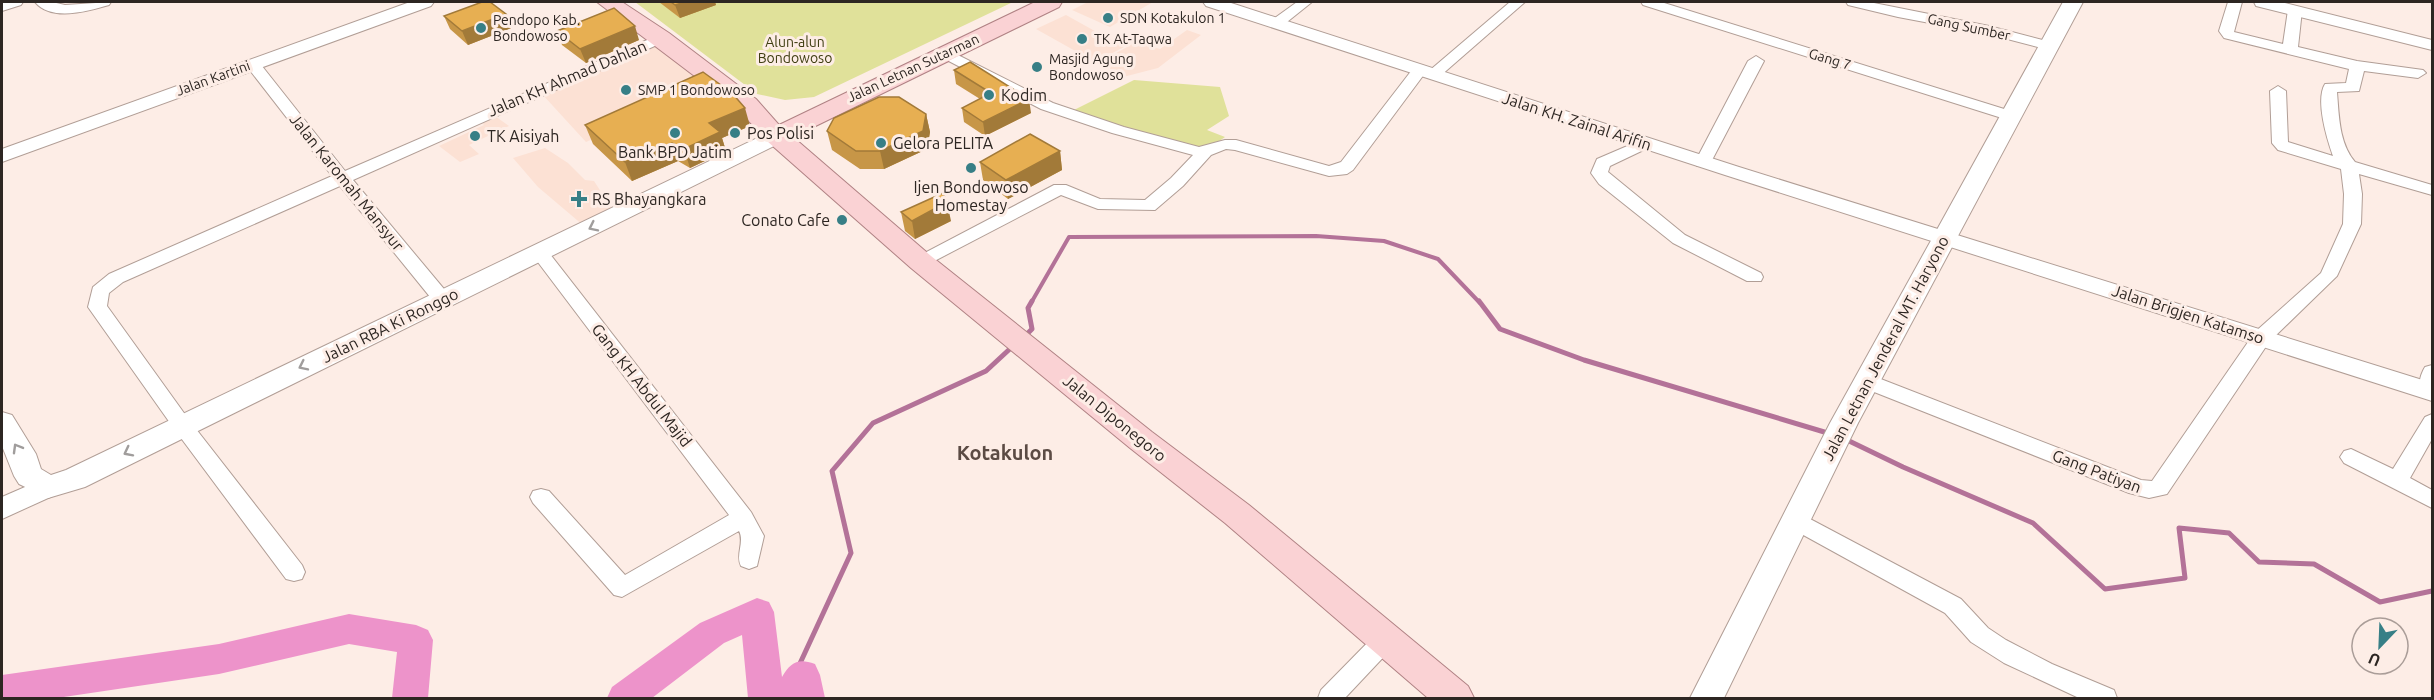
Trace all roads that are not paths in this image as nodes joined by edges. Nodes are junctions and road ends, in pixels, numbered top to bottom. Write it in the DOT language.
graph roads {
  1 [pos="16,2"];
  2 [pos="42,2"];
  3 [pos="104,2"];
  4 [pos="425,2"];
  5 [pos="608,2"];
  6 [pos="1051,2"];
  7 [pos="1212,2"];
  8 [pos="1305,2"];
  9 [pos="1518,2"];
  10 [pos="1648,2"];
  11 [pos="1853,2"];
  12 [pos="2073,2"];
  13 [pos="2235,2"];
  14 [pos="2262,2"];
  15 [pos="2,7"];
  16 [pos="2295,10"];
  17 [pos="1277,23"];
  18 [pos="661,38"];
  19 [pos="2433,45"];
  20 [pos="2049,46"];
  21 [pos="2289,50"];
  22 [pos="946,54"];
  23 [pos="1756,61"];
  24 [pos="253,64"];
  25 [pos="2357,66"];
  26 [pos="1427,72"];
  27 [pos="2418,73"];
  28 [pos="2278,91"];
  29 [pos="2011,116"];
  30 [pos="777,135"];
  31 [pos="1646,143"];
  32 [pos="1205,152"];
  33 [pos="2,156"];
  34 [pos="1703,162"];
  35 [pos="2349,166"];
  36 [pos="342,178"];
  37 [pos="2433,190"];
  38 [pos="1944,237"];
  39 [pos="540,254"];
  40 [pos="921,262"];
  41 [pos="1754,277"];
  42 [pos="442,299"];
  43 [pos="2262,337"];
  44 [pos="1866,381"];
  45 [pos="2431,385"];
  46 [pos="2,422"];
  47 [pos="2433,422"];
  48 [pos="182,425"];
  49 [pos="2351,457"];
  50 [pos="39,481"];
  51 [pos="2397,481"];
  52 [pos="541,497"];
  53 [pos="2433,500"];
  54 [pos="2,503"];
  55 [pos="2,509"];
  56 [pos="743,518"];
  57 [pos="1795,520"];
  58 [pos="749,560"];
  59 [pos="294,572"];
  60 [pos="1385,640"];
  61 [pos="1330,699"];
  62 [pos="1455,699"];
  63 [pos="1707,699"];
  64 [pos="2105,699"];
  1 -- 15 [label="street"];
  2 -- 3 [label="street"];
  4 -- 24 [label="street, Jalan Kartini"];
  5 -- 18 [label="main road, Jalan Diponegoro"];
  6 -- 22 [label="main road, Jalan Letnan Sutarman"];
  7 -- 17 [label="street, Jalan KH. Zainal Arifin"];
  8 -- 17 [label="street"];
  9 -- 26 [label="street"];
  10 -- 29 [label="street, Gang 7"];
  11 -- 20 [label="street, Gang Sumber"];
  12 -- 20 [label="main road, Jalan Letnan Jenderal MT. Haryono"];
  13 -- 21 [label="street"];
  14 -- 16 [label="street"];
  16 -- 19 [label="street"];
  16 -- 21 [label="street"];
  17 -- 26 [label="street, Jalan KH. Zainal Arifin"];
  18 -- 30 [label="main road, Jalan Diponegoro"];
  18 -- 36 [label="street, Jalan KH Ahmad Dahlan"];
  20 -- 29 [label="main road, Jalan Letnan Jenderal MT. Haryono"];
  21 -- 25 [label="street"];
  22 -- 30 [label="main road, Jalan Letnan Sutarman"];
  22 -- 32 [label="street"];
  23 -- 34 [label="street"];
  24 -- 33 [label="street, Jalan Kartini"];
  24 -- 36 [label="street, Jalan Karomah Mansyur"];
  25 -- 27 [label="street"];
  25 -- 35 [label="street"];
  26 -- 31 [label="street, Jalan KH. Zainal Arifin"];
  26 -- 32 [label="street"];
  28 -- 35 [label="street"];
  29 -- 38 [label="main road, Jalan Letnan Jenderal MT. Haryono"];
  30 -- 39 [label="main road, Jalan RBA Ki Ronggo, one-way"];
  30 -- 40 [label="main road, Jalan Diponegoro"];
  31 -- 34 [label="street, Jalan KH. Zainal Arifin"];
  31 -- 41 [label="street"];
  32 -- 40 [label="street"];
  34 -- 38 [label="street, Jalan KH. Zainal Arifin"];
  35 -- 37 [label="street"];
  35 -- 43 [label="street"];
  36 -- 42 [label="street, Jalan Karomah Mansyur"];
  36 -- 48 [label="street, Jalan KH Ahmad Dahlan"];
  38 -- 43 [label="street, Jalan Brigjen Katamso"];
  38 -- 44 [label="main road, Jalan Letnan Jenderal MT. Haryono"];
  39 -- 42 [label="main road, Jalan RBA Ki Ronggo"];
  39 -- 56 [label="street, Gang KH Abdul Majid"];
  40 -- 60 [label="main road, Jalan Diponegoro"];
  42 -- 48 [label="main road, Jalan RBA Ki Ronggo, one-way"];
  43 -- 44 [label="street, Gang Patiyan"];
  43 -- 45 [label="street, Jalan Brigjen Katamso"];
  44 -- 57 [label="main road, Jalan Letnan Jenderal MT. Haryono"];
  50 -- 46 [label="main road, one-way"];
  47 -- 51 [label="street"];
  48 -- 50 [label="main road, Jalan RBA Ki Ronggo, one-way"];
  48 -- 59 [label="street, Jalan KH Ahmad Dahlan"];
  49 -- 51 [label="street"];
  50 -- 54 [label="street, Jalan RBA Ki Ronggo"];
  50 -- 55 [label="street, Jalan RBA Ki Ronggo"];
  51 -- 53 [label="street"];
  52 -- 56 [label="street"];
  56 -- 58 [label="street, Gang KH Abdul Majid"];
  57 -- 63 [label="main road, Jalan Letnan Jenderal MT. Haryono"];
  57 -- 64 [label="street"];
  60 -- 61 [label="street"];
  60 -- 62 [label="main road, Jalan Diponegoro"];
}
